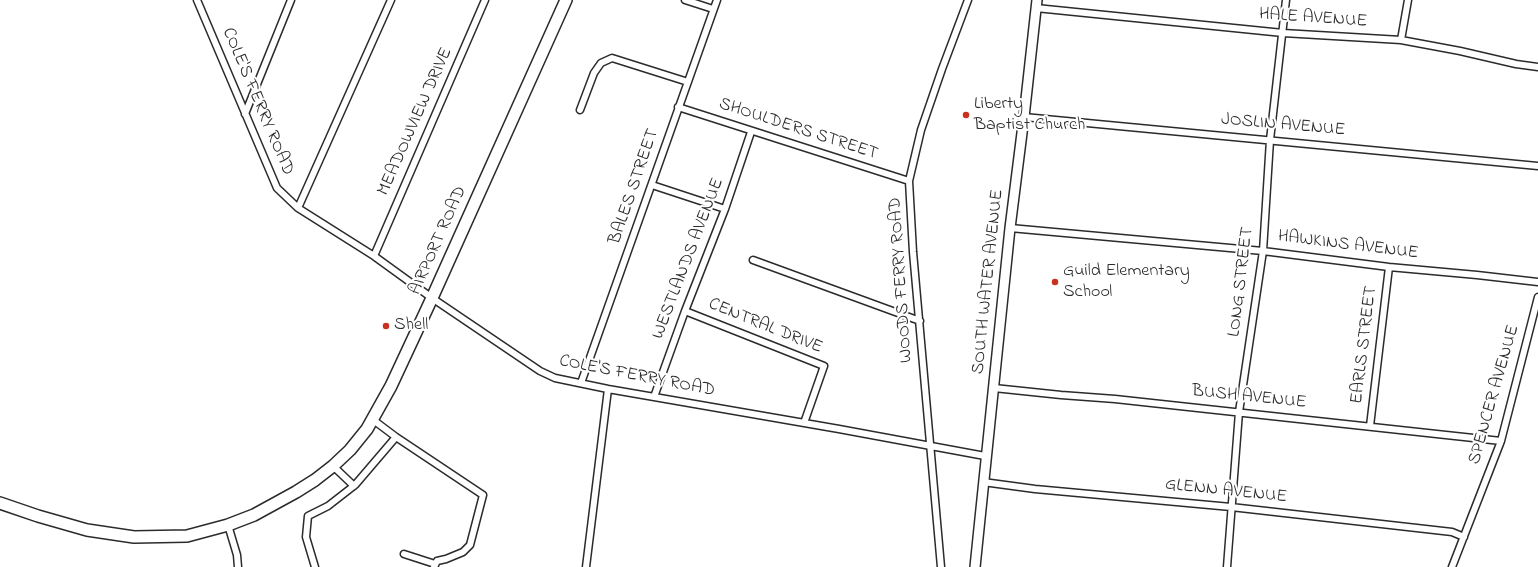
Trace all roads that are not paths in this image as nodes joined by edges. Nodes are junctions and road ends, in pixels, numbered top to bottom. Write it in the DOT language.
graph roads {
  1 [pos="197,0"];
  2 [pos="291,0"];
  3 [pos="391,0"];
  4 [pos="485,0"];
  5 [pos="566,0"];
  6 [pos="685,0"];
  7 [pos="717,0"];
  8 [pos="968,0"];
  9 [pos="1286,0"];
  10 [pos="1408,0"];
  11 [pos="1036,4"];
  12 [pos="713,10"];
  13 [pos="1282,33"];
  14 [pos="1401,40"];
  15 [pos="1538,67"];
  16 [pos="688,82"];
  17 [pos="678,108"];
  18 [pos="580,110"];
  19 [pos="245,114"];
  20 [pos="1024,117"];
  21 [pos="751,132"];
  22 [pos="1270,140"];
  23 [pos="1538,166"];
  24 [pos="909,182"];
  25 [pos="652,185"];
  26 [pos="298,208"];
  27 [pos="725,209"];
  28 [pos="1010,228"];
  29 [pos="1263,250"];
  30 [pos="374,256"];
  31 [pos="753,260"];
  32 [pos="1389,267"];
  33 [pos="1538,282"];
  34 [pos="1538,297"];
  35 [pos="432,298"];
  36 [pos="685,311"];
  37 [pos="920,321"];
  38 [pos="581,383"];
  39 [pos="994,388"];
  40 [pos="608,389"];
  41 [pos="654,397"];
  42 [pos="1239,412"];
  43 [pos="372,419"];
  44 [pos="804,424"];
  45 [pos="1370,426"];
  46 [pos="396,437"];
  47 [pos="1501,441"];
  48 [pos="930,445"];
  49 [pos="985,456"];
  50 [pos="334,466"];
  51 [pos="983,482"];
  52 [pos="354,486"];
  53 [pos="0,503"];
  54 [pos="1231,507"];
  55 [pos="228,525"];
  56 [pos="1464,537"];
  57 [pos="404,554"];
  58 [pos="434,565"];
  59 [pos="238,567"];
  60 [pos="315,567"];
  61 [pos="586,567"];
  62 [pos="941,567"];
  63 [pos="975,567"];
  64 [pos="1227,567"];
  65 [pos="1452,567"];
  1 -- 19 [label="street, COLE'S FERRY ROAD"];
  2 -- 19 [label="street"];
  3 -- 26 [label="street"];
  4 -- 30 [label="street, MEADOWVIEW DRIVE"];
  5 -- 35 [label="highway, AIRPORT ROAD"];
  6 -- 12 [label="street"];
  7 -- 12 [label="street, BALES STREET"];
  8 -- 24 [label="street, WOODS FERRY ROAD"];
  9 -- 13 [label="street, LONG STREET"];
  10 -- 14 [label="street"];
  11 -- 13 [label="street, HALE AVENUE"];
  11 -- 20 [label="main road, SOUTH WATER AVENUE"];
  12 -- 16 [label="street, BALES STREET"];
  13 -- 14 [label="street, HALE AVENUE"];
  13 -- 22 [label="street, LONG STREET"];
  14 -- 15 [label="street, HALE AVENUE"];
  16 -- 17 [label="street, BALES STREET"];
  16 -- 18 [label="street"];
  17 -- 21 [label="street, SHOULDERS STREET"];
  17 -- 25 [label="street, BALES STREET"];
  19 -- 26 [label="street, COLE'S FERRY ROAD"];
  20 -- 22 [label="street, JOSLIN AVENUE"];
  20 -- 28 [label="main road, SOUTH WATER AVENUE"];
  21 -- 24 [label="street, SHOULDERS STREET"];
  21 -- 27 [label="street, WESTLANDS AVENUE"];
  22 -- 23 [label="street, JOSLIN AVENUE"];
  22 -- 29 [label="street, LONG STREET"];
  24 -- 37 [label="street, WOODS FERRY ROAD"];
  25 -- 27 [label="street"];
  25 -- 38 [label="street, BALES STREET"];
  26 -- 30 [label="street, COLE'S FERRY ROAD"];
  27 -- 36 [label="street, WESTLANDS AVENUE"];
  28 -- 29 [label="street, HAWKINS AVENUE"];
  28 -- 39 [label="main road, SOUTH WATER AVENUE"];
  29 -- 32 [label="street, HAWKINS AVENUE"];
  29 -- 42 [label="street, LONG STREET"];
  30 -- 35 [label="street, COLE'S FERRY ROAD"];
  31 -- 37 [label="street"];
  32 -- 33 [label="street, HAWKINS AVENUE"];
  32 -- 45 [label="street, EARLS STREET"];
  34 -- 47 [label="street, SPENCER AVENUE"];
  35 -- 38 [label="street, COLE'S FERRY ROAD"];
  35 -- 43 [label="highway, AIRPORT ROAD"];
  36 -- 41 [label="street, WESTLANDS AVENUE"];
  36 -- 44 [label="street, CENTRAL DRIVE"];
  37 -- 48 [label="street, WOODS FERRY ROAD"];
  38 -- 40 [label="street, COLE'S FERRY ROAD"];
  39 -- 42 [label="street, BUSH AVENUE"];
  39 -- 49 [label="main road, SOUTH WATER AVENUE"];
  40 -- 41 [label="street, COLE'S FERRY ROAD"];
  40 -- 61 [label="street"];
  41 -- 44 [label="street, COLE'S FERRY ROAD"];
  42 -- 45 [label="street, BUSH AVENUE"];
  42 -- 54 [label="street, LONG STREET"];
  43 -- 46 [label="street"];
  43 -- 50 [label="highway, AIRPORT ROAD"];
  44 -- 48 [label="street, COLE'S FERRY ROAD"];
  45 -- 47 [label="street, BUSH AVENUE"];
  46 -- 52 [label="street"];
  46 -- 58 [label="street"];
  47 -- 56 [label="street, SPENCER AVENUE"];
  48 -- 49 [label="street, COLE'S FERRY ROAD"];
  48 -- 62 [label="street, WOODS FERRY ROAD"];
  49 -- 51 [label="main road, SOUTH WATER AVENUE"];
  50 -- 52 [label="street"];
  50 -- 55 [label="highway, AIRPORT ROAD"];
  51 -- 54 [label="street, GLENN AVENUE"];
  51 -- 63 [label="main road, SOUTH WATER AVENUE"];
  52 -- 60 [label="street"];
  53 -- 55 [label="highway, AIRPORT ROAD"];
  54 -- 56 [label="street, GLENN AVENUE"];
  54 -- 64 [label="street, LONG STREET"];
  55 -- 59 [label="street"];
  56 -- 65 [label="street, SPENCER AVENUE"];
  57 -- 58 [label="street"];
}
